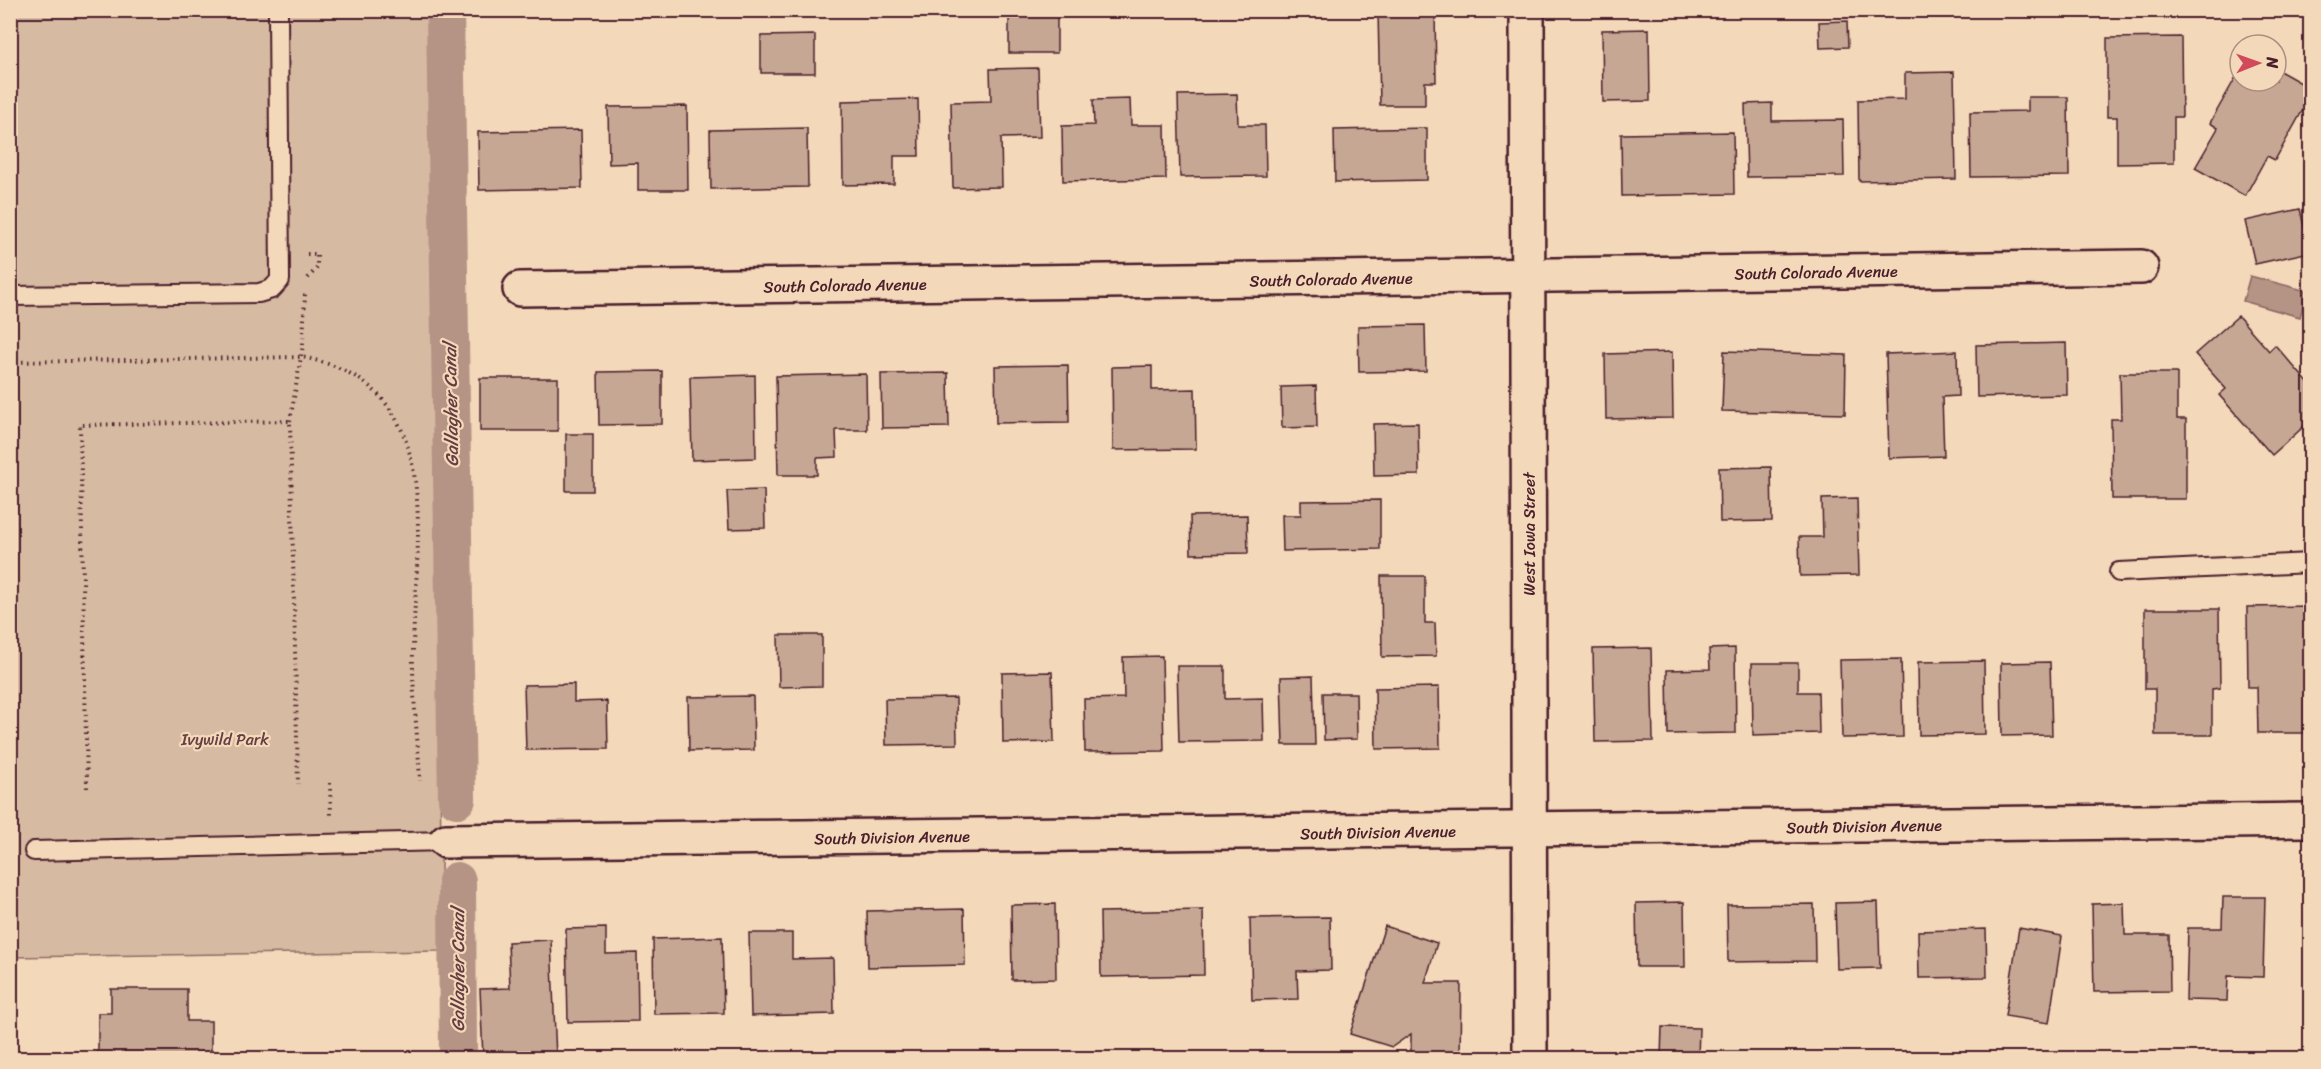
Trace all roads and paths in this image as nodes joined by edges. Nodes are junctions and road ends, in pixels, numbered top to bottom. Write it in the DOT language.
graph roads {
  1 [pos="278,10"];
  2 [pos="1527,10"];
  3 [pos="2141,267"];
  4 [pos="317,268"];
  5 [pos="1528,276"];
  6 [pos="305,282"];
  7 [pos="520,289"];
  8 [pos="305,292"];
  9 [pos="10,296"];
  10 [pos="301,357"];
  11 [pos="10,362"];
  12 [pos="290,421"];
  13 [pos="2310,564"];
  14 [pos="2119,572"];
  15 [pos="420,781"];
  16 [pos="298,784"];
  17 [pos="87,788"];
  18 [pos="2310,820"];
  19 [pos="1530,831"];
  20 [pos="446,841"];
  21 [pos="34,851"];
  22 [pos="1530,1059"];
  1 -- 9 [label="lane"];
  2 -- 5 [label="street, West Iowa Street"];
  3 -- 5 [label="street, South Colorado Avenue"];
  4 -- 6 [label="path"];
  5 -- 7 [label="street, South Colorado Avenue"];
  5 -- 19 [label="street, West Iowa Street"];
  8 -- 10 [label="path"];
  10 -- 11 [label="path"];
  10 -- 12 [label="path"];
  10 -- 15 [label="path"];
  12 -- 16 [label="path"];
  12 -- 17 [label="path"];
  13 -- 14 [label="lane"];
  18 -- 19 [label="street, South Division Avenue"];
  19 -- 20 [label="street, South Division Avenue"];
  19 -- 22 [label="street, West Iowa Street"];
  20 -- 21 [label="lane"];
}
